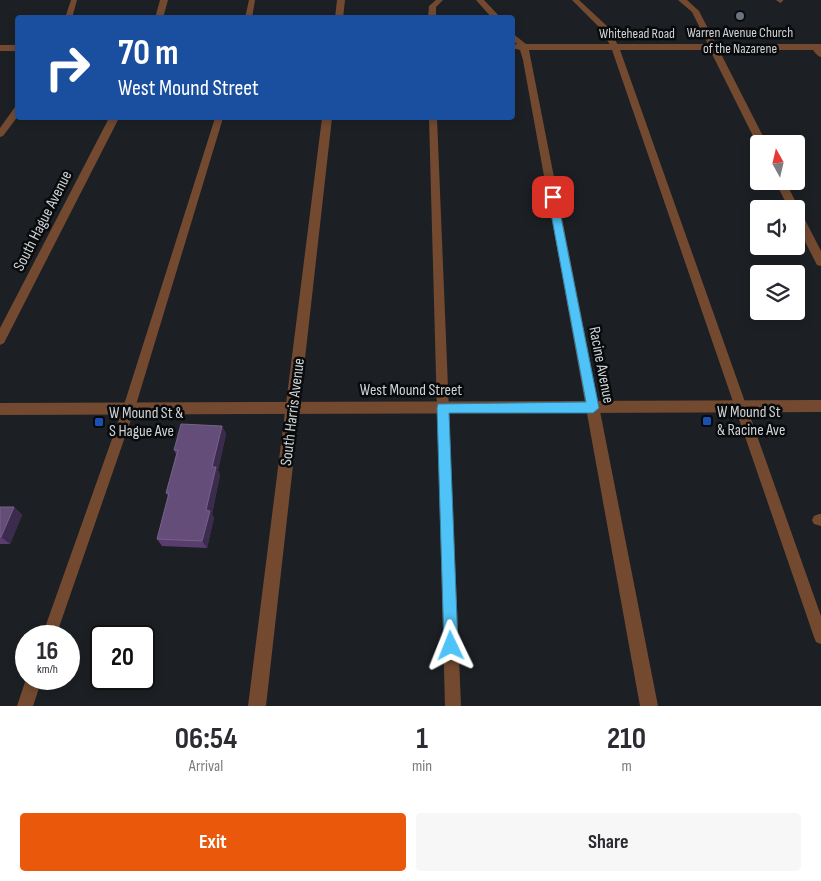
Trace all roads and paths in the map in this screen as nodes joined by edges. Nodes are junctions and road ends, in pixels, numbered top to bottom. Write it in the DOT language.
graph roads {
  1 [pos="74,0"];
  2 [pos="164,0"];
  3 [pos="252,0"];
  4 [pos="341,0"];
  5 [pos="440,0"];
  6 [pos="480,0"];
  7 [pos="575,0"];
  8 [pos="682,0"];
  9 [pos="69,15"];
  10 [pos="160,15"];
  11 [pos="249,15"];
  12 [pos="339,15"];
  13 [pos="432,15"];
  14 [pos="493,15"];
  15 [pos="712,46"];
  16 [pos="518,47"];
  17 [pos="615,47"];
  18 [pos="818,47"];
  19 [pos="0,48"];
  20 [pos="15,48"];
  21 [pos="821,55"];
  22 [pos="15,113"];
  23 [pos="113,120"];
  24 [pos="218,120"];
  25 [pos="327,120"];
  26 [pos="433,120"];
  27 [pos="0,134"];
  28 [pos="757,135"];
  29 [pos="805,231"];
  30 [pos="821,262"];
  31 [pos="0,340"];
  32 [pos="742,406"];
  33 [pos="821,406"];
  34 [pos="293,407"];
  35 [pos="129,408"];
  36 [pos="443,408"];
  37 [pos="593,408"];
  38 [pos="0,409"];
  39 [pos="53,625"];
  40 [pos="821,637"];
  41 [pos="30,690"];
  42 [pos="25,706"];
  43 [pos="257,706"];
  44 [pos="453,706"];
  45 [pos="649,706"];
  1 -- 9 [label="lane"];
  2 -- 10 [label="street"];
  3 -- 11 [label="lane"];
  4 -- 12 [label="street"];
  5 -- 13 [label="lane"];
  6 -- 14 [label="street"];
  7 -- 17 [label="lane"];
  8 -- 15 [label="street"];
  15 -- 17 [label="street, Whitehead Road"];
  15 -- 18 [label="street, Whitehead Road"];
  15 -- 28 [label="street"];
  16 -- 17 [label="street, Whitehead Road"];
  16 -- 37 [label="street, Racine Avenue"];
  17 -- 32 [label="lane"];
  18 -- 21 [label="lane"];
  19 -- 20 [label="street"];
  22 -- 27 [label="lane"];
  23 -- 31 [label="street, South Hague Avenue"];
  24 -- 35 [label="lane"];
  25 -- 34 [label="street, South Harris Avenue"];
  26 -- 36 [label="lane"];
  29 -- 30 [label="street"];
  32 -- 33 [label="street, West Mound Street"];
  32 -- 37 [label="street, West Mound Street"];
  32 -- 40 [label="lane"];
  34 -- 35 [label="street, West Mound Street"];
  34 -- 36 [label="street, West Mound Street"];
  34 -- 43 [label="street, South Harris Avenue"];
  35 -- 38 [label="street, West Mound Street"];
  35 -- 39 [label="lane"];
  36 -- 37 [label="street, West Mound Street"];
  36 -- 44 [label="lane"];
  37 -- 45 [label="street, Racine Avenue"];
  41 -- 42 [label="lane"];
}
